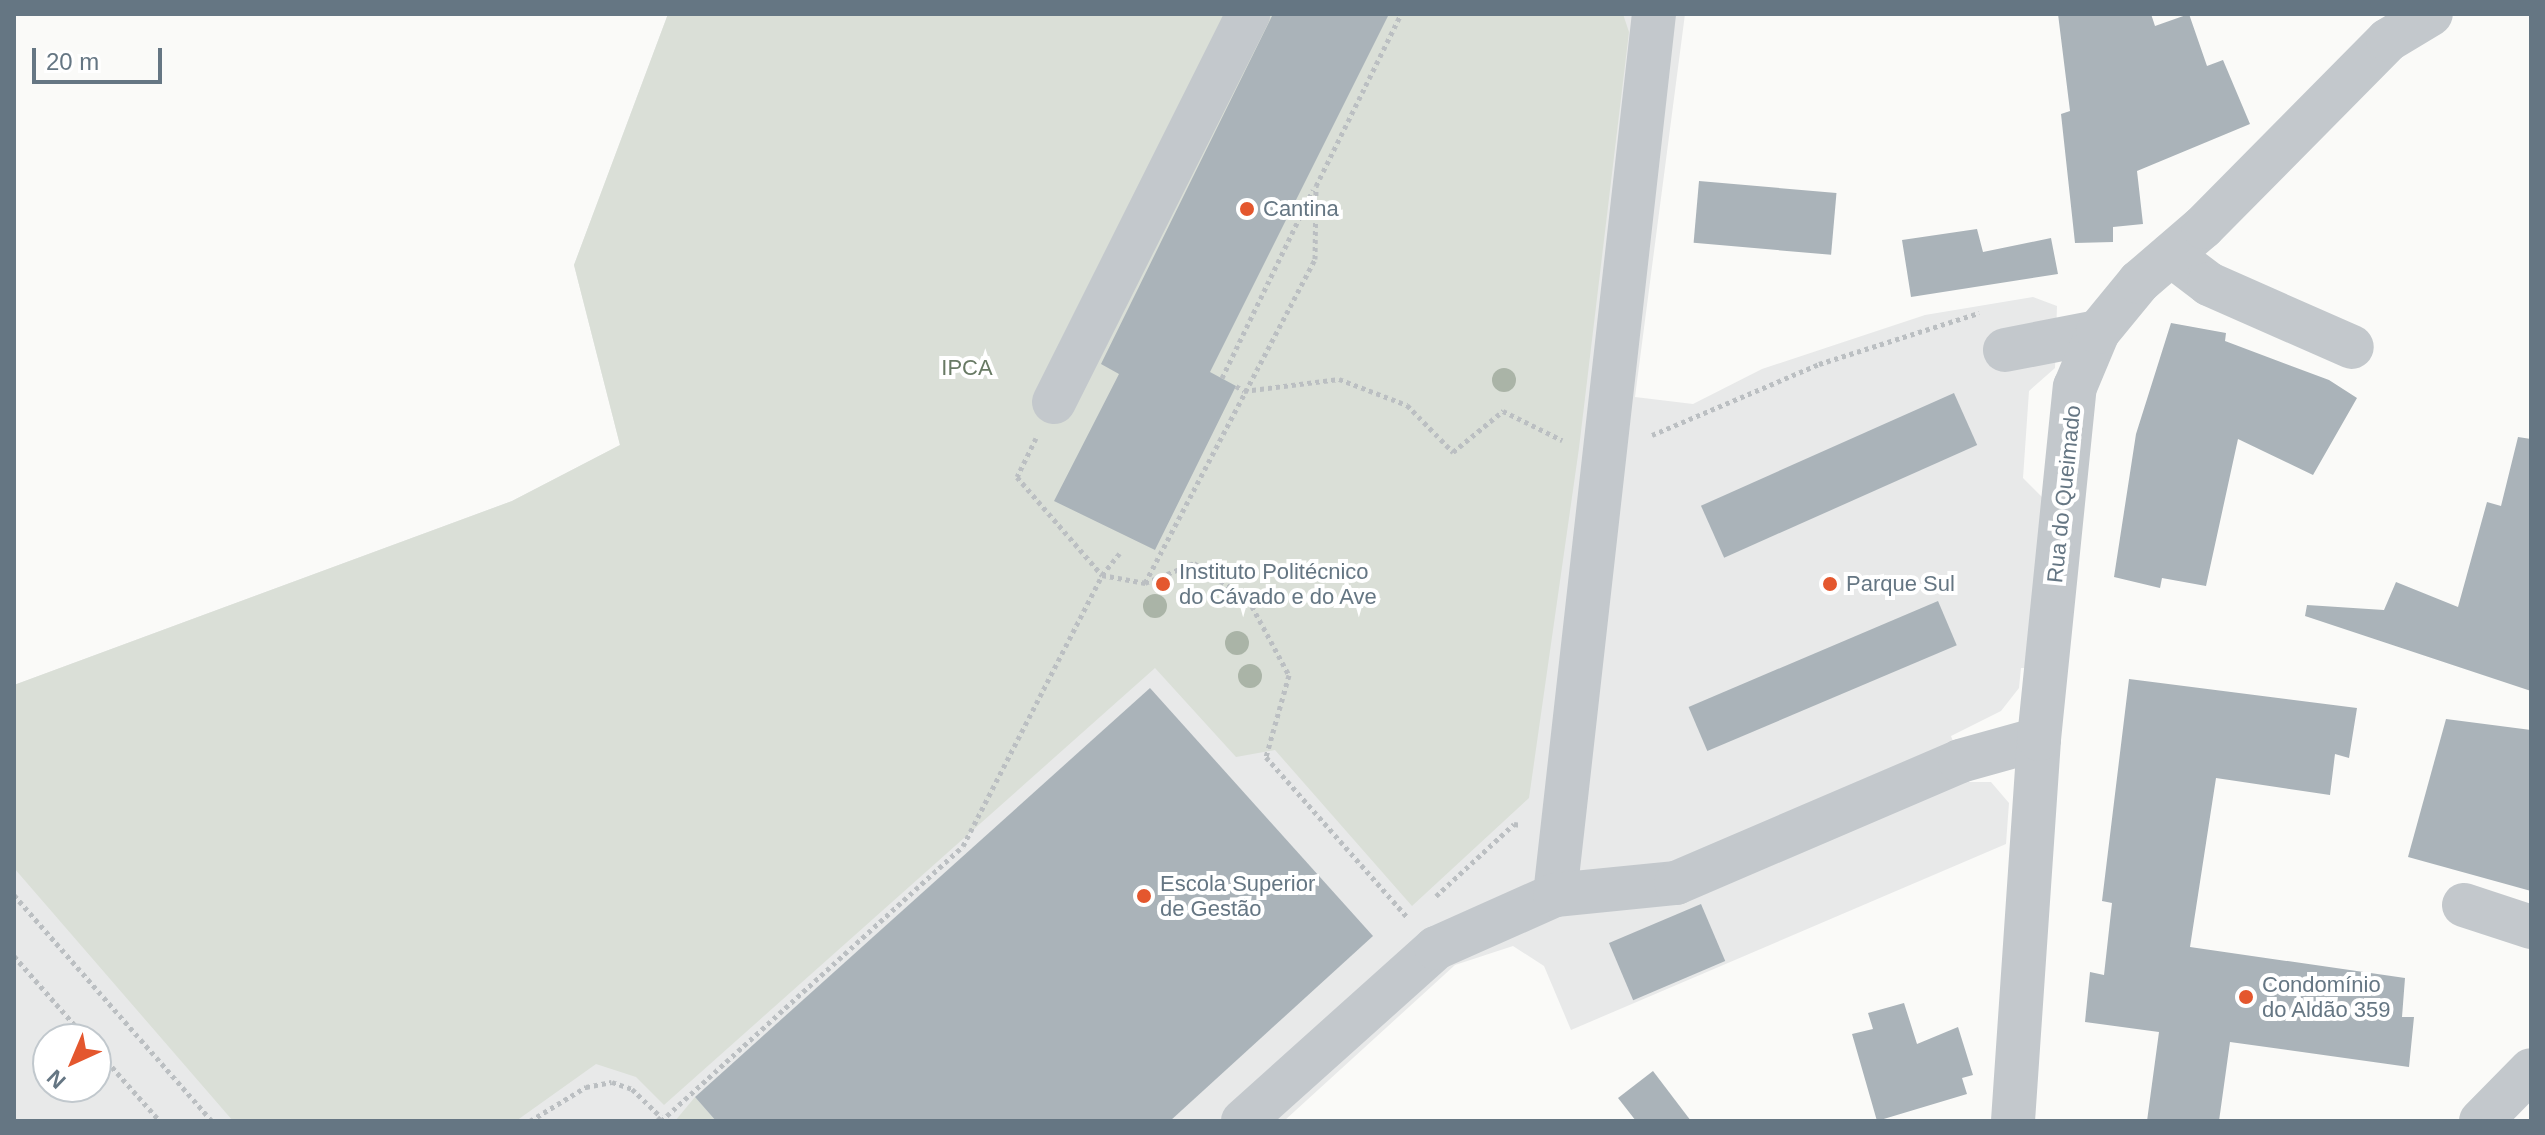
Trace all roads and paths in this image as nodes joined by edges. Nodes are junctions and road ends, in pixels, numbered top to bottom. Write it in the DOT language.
graph roads {
  1 [pos="1248,14"];
  2 [pos="1401,14"];
  3 [pos="1654,14"];
  4 [pos="2431,14"];
  5 [pos="1316,186"];
  6 [pos="2171,255"];
  7 [pos="2001,330"];
  8 [pos="2098,332"];
  9 [pos="2352,347"];
  10 [pos="1222,378"];
  11 [pos="1236,386"];
  12 [pos="1244,391"];
  13 [pos="1054,402"];
  14 [pos="1685,424"];
  15 [pos="1567,442"];
  16 [pos="1120,553"];
  17 [pos="1102,575"];
  18 [pos="1145,583"];
  19 [pos="2039,739"];
  20 [pos="1529,826"];
  21 [pos="14,895"];
  22 [pos="1555,895"];
  23 [pos="1433,899"];
  24 [pos="2464,905"];
  25 [pos="1422,910"];
  26 [pos="1410,921"];
  27 [pos="2531,927"];
  28 [pos="1399,931"];
  29 [pos="14,956"];
  30 [pos="73,1023"];
  31 [pos="112,1067"];
  32 [pos="2531,1070"];
  33 [pos="660,1120"];
  34 [pos="160,1121"];
  35 [pos="212,1121"];
  36 [pos="530,1121"];
  37 [pos="1243,1121"];
  38 [pos="2013,1121"];
  39 [pos="2481,1121"];
  1 -- 13 [label="street"];
  2 -- 5 [label="path"];
  3 -- 22 [label="street"];
  4 -- 6 [label="street, Rua do Queimado"];
  5 -- 10 [label="path"];
  5 -- 12 [label="path"];
  6 -- 8 [label="street, Rua do Queimado"];
  6 -- 9 [label="street"];
  7 -- 8 [label="street"];
  7 -- 14 [label="path"];
  8 -- 19 [label="street, Rua do Queimado"];
  11 -- 12 [label="path"];
  12 -- 15 [label="path"];
  12 -- 18 [label="path"];
  13 -- 17 [label="path"];
  16 -- 17 [label="path"];
  17 -- 18 [label="path"];
  17 -- 33 [label="path"];
  18 -- 26 [label="path"];
  19 -- 22 [label="street"];
  19 -- 38 [label="street, Rua do Queimado"];
  20 -- 23 [label="path"];
  21 -- 35 [label="path"];
  22 -- 37 [label="street"];
  24 -- 27 [label="street"];
  25 -- 26 [label="path"];
  26 -- 28 [label="path"];
  29 -- 30 [label="path"];
  31 -- 34 [label="path"];
  32 -- 39 [label="street"];
  33 -- 36 [label="path"];
}
